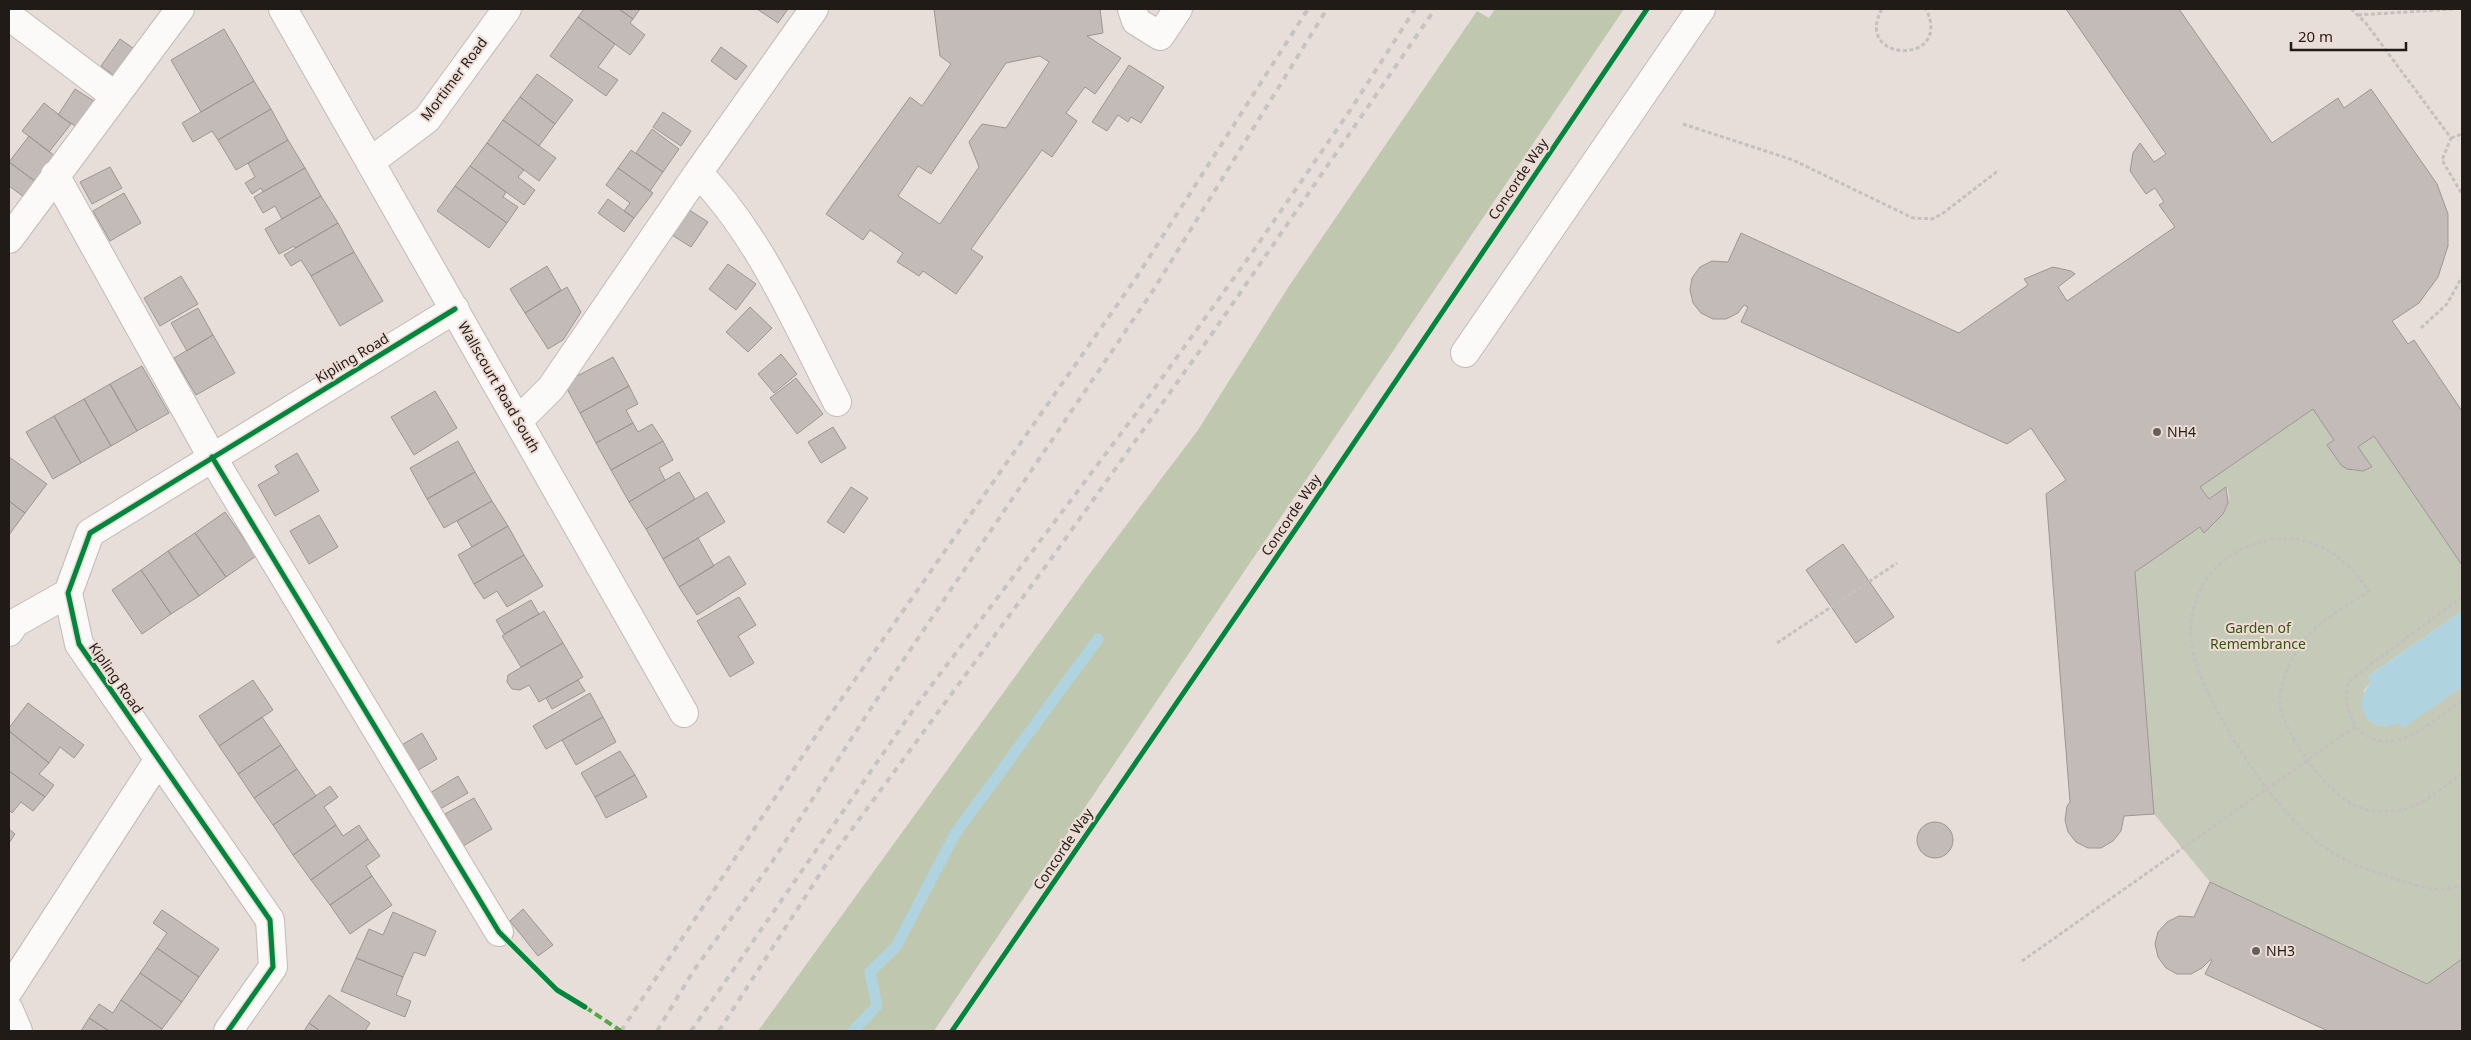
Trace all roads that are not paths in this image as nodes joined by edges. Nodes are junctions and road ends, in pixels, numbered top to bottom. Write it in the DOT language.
graph roads {
  1 [pos="180,9"];
  2 [pos="283,9"];
  3 [pos="507,9"];
  4 [pos="814,9"];
  5 [pos="1132,9"];
  6 [pos="1178,9"];
  7 [pos="1701,9"];
  8 [pos="9,16"];
  9 [pos="115,96"];
  10 [pos="370,162"];
  11 [pos="698,173"];
  12 [pos="55,176"];
  13 [pos="9,239"];
  14 [pos="454,309"];
  15 [pos="1465,353"];
  16 [pos="837,402"];
  17 [pos="518,421"];
  18 [pos="212,457"];
  19 [pos="68,593"];
  20 [pos="9,632"];
  21 [pos="684,713"];
  22 [pos="159,760"];
  23 [pos="499,932"];
  24 [pos="9,990"];
  25 [pos="9,1010"];
  26 [pos="18,1031"];
  27 [pos="228,1031"];
  1 -- 9 [label="street"];
  2 -- 10 [label="street, Wallscourt Road South"];
  3 -- 10 [label="street, Mortimer Road"];
  4 -- 11 [label="street"];
  5 -- 6 [label="street"];
  7 -- 15 [label="street"];
  8 -- 9 [label="street"];
  9 -- 12 [label="street"];
  10 -- 14 [label="street, Wallscourt Road South"];
  11 -- 16 [label="street"];
  11 -- 17 [label="street"];
  12 -- 13 [label="street"];
  12 -- 18 [label="street"];
  14 -- 17 [label="street, Wallscourt Road South"];
  14 -- 18 [label="street, Kipling Road"];
  17 -- 21 [label="street, Wallscourt Road South"];
  18 -- 19 [label="street, Kipling Road"];
  18 -- 23 [label="street"];
  19 -- 20 [label="street"];
  19 -- 22 [label="street, Kipling Road"];
  22 -- 24 [label="street"];
  22 -- 27 [label="street, Kipling Road"];
  25 -- 26 [label="street"];
}
